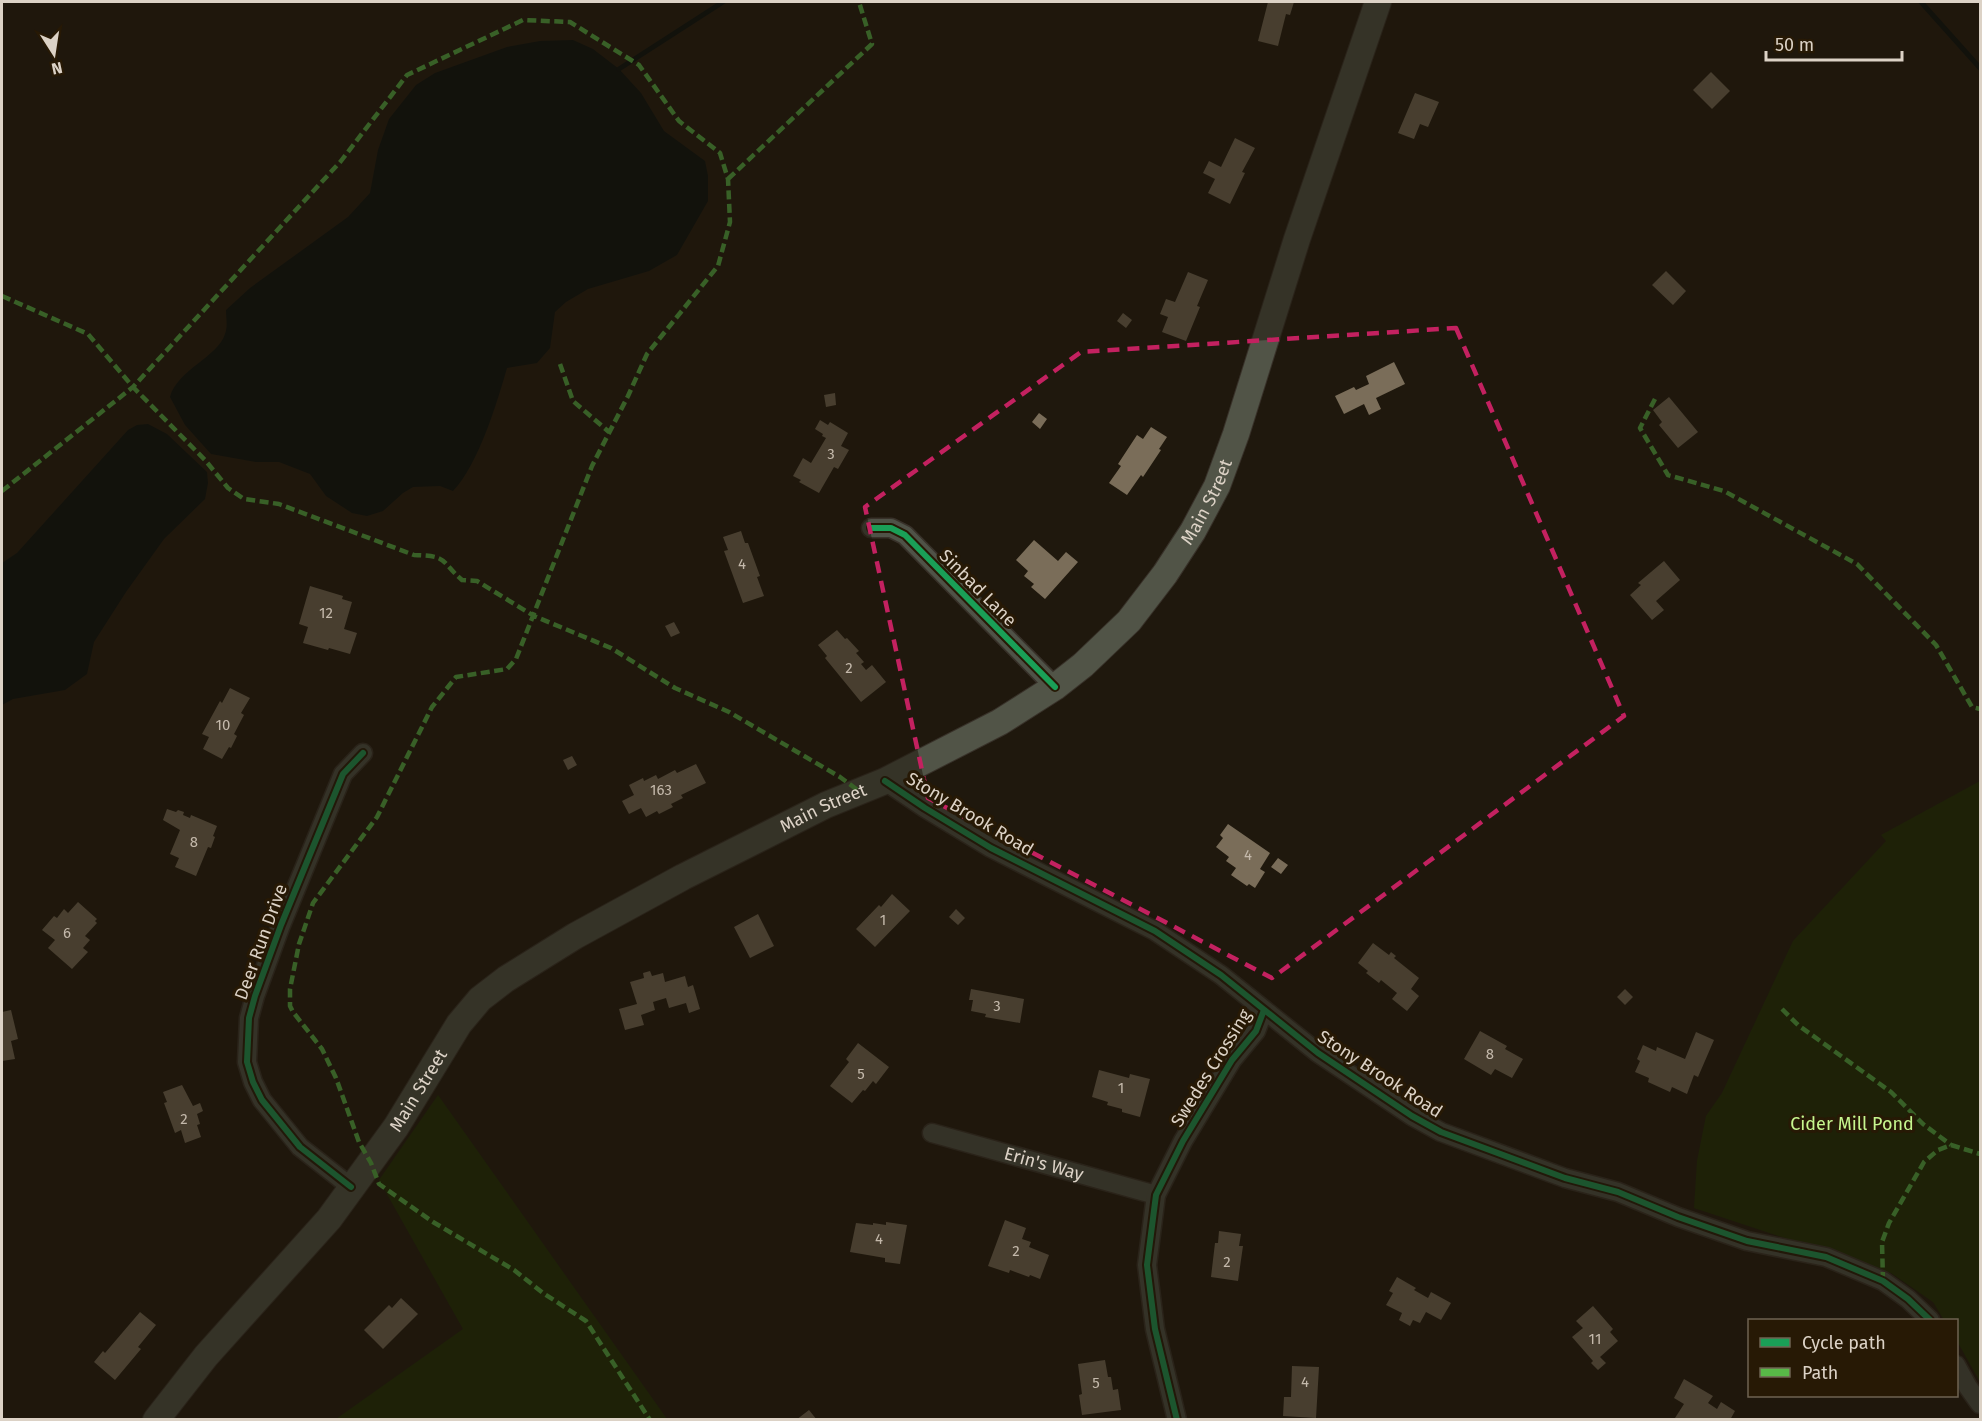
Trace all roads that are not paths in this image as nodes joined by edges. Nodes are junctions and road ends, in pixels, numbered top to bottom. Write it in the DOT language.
graph roads {
  1 [pos="1378,2"];
  2 [pos="871,528"];
  3 [pos="1055,687"];
  4 [pos="363,753"];
  5 [pos="885,781"];
  6 [pos="1264,1010"];
  7 [pos="932,1133"];
  8 [pos="351,1187"];
  9 [pos="1156,1195"];
  10 [pos="1929,1319"];
  11 [pos="1958,1369"];
  12 [pos="1980,1404"];
  13 [pos="156,1419"];
  14 [pos="1177,1419"];
  1 -- 3 [label="main road, Main Street"];
  2 -- 3 [label="street, Sinbad Lane"];
  3 -- 5 [label="main road, Main Street"];
  4 -- 8 [label="street, Deer Run Drive"];
  5 -- 6 [label="street, Stony Brook Road"];
  5 -- 8 [label="main road, Main Street"];
  6 -- 9 [label="street, Swedes Crossing"];
  6 -- 10 [label="street, Stony Brook Road"];
  7 -- 9 [label="street, Erin's Way"];
  8 -- 13 [label="main road, Main Street"];
  9 -- 14 [label="street, Swedes Crossing"];
  11 -- 12 [label="street"];
}
